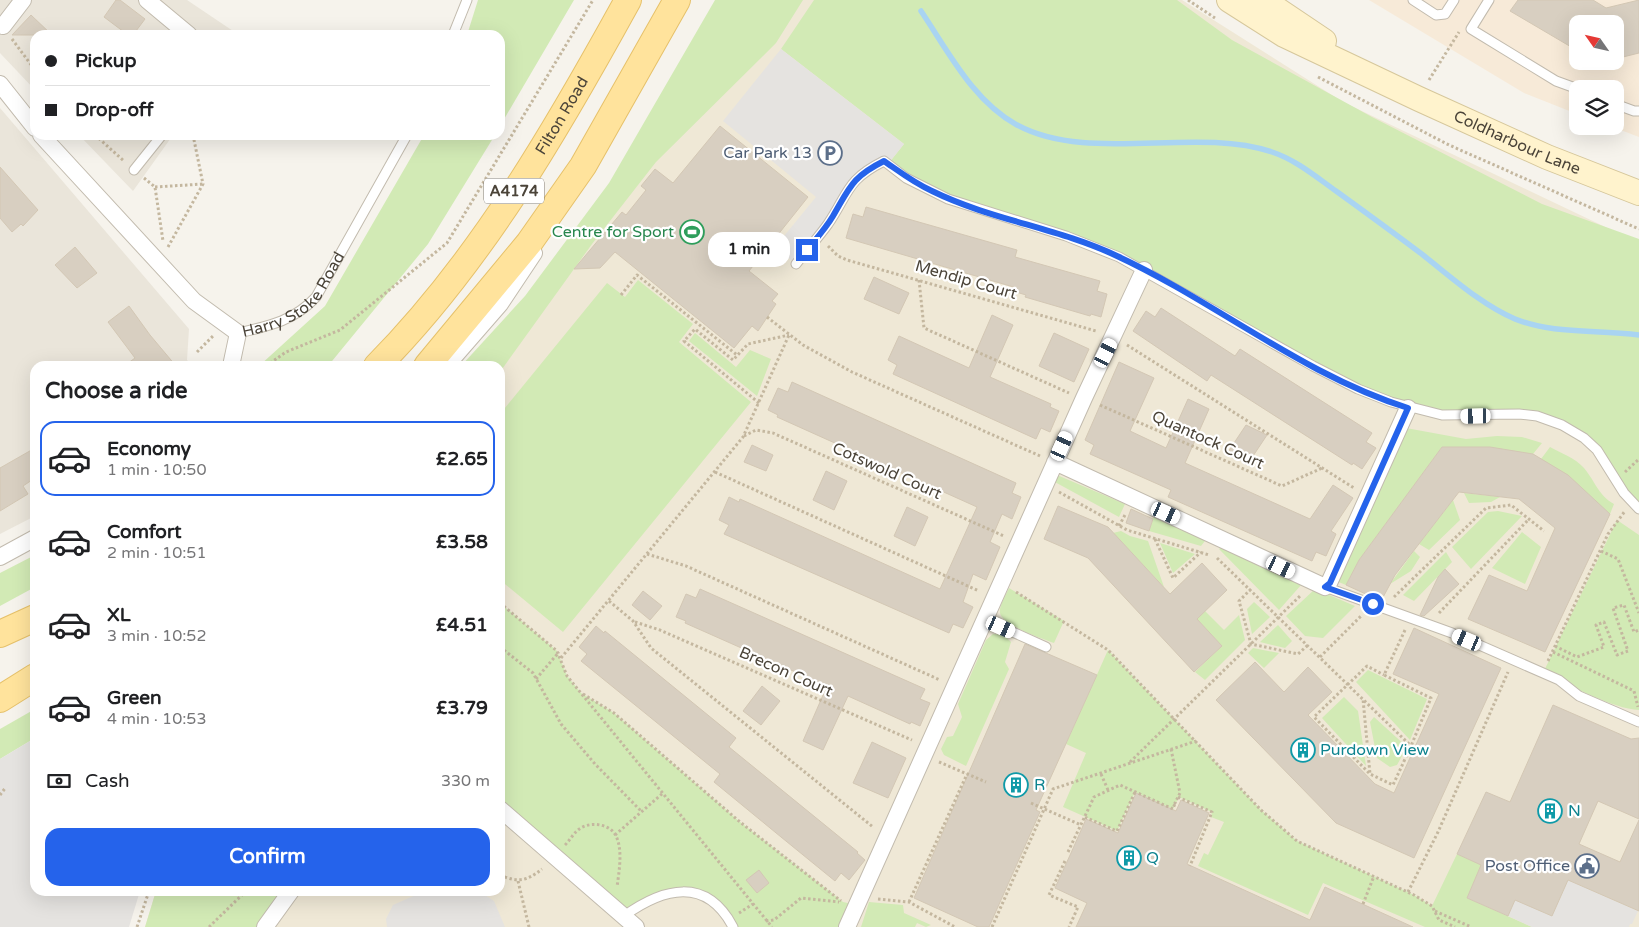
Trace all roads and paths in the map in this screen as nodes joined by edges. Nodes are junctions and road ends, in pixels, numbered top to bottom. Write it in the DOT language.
graph roads {
  1 [pos="23,0"];
  2 [pos="146,0"];
  3 [pos="466,0"];
  4 [pos="593,0"];
  5 [pos="628,0"];
  6 [pos="648,0"];
  7 [pos="677,0"];
  8 [pos="1188,0"];
  9 [pos="1229,0"];
  10 [pos="1263,0"];
  11 [pos="1413,0"];
  12 [pos="1454,0"];
  13 [pos="1489,0"];
  14 [pos="1222,22"];
  15 [pos="3,26"];
  16 [pos="183,30"];
  17 [pos="455,30"];
  18 [pos="1460,30"];
  19 [pos="30,63"];
  20 [pos="1312,74"];
  21 [pos="585,78"];
  22 [pos="0,84"];
  23 [pos="1569,86"];
  24 [pos="1409,94"];
  25 [pos="1624,107"];
  26 [pos="1639,111"];
  27 [pos="30,122"];
  28 [pos="1406,125"];
  29 [pos="46,140"];
  30 [pos="101,140"];
  31 [pos="158,140"];
  32 [pos="194,140"];
  33 [pos="404,140"];
  34 [pos="583,166"];
  35 [pos="134,170"];
  36 [pos="203,184"];
  37 [pos="155,187"];
  38 [pos="1639,193"];
  39 [pos="1639,229"];
  40 [pos="819,236"];
  41 [pos="796,264"];
  42 [pos="1144,270"];
  43 [pos="919,280"];
  44 [pos="621,295"];
  45 [pos="767,317"];
  46 [pos="232,328"];
  47 [pos="790,335"];
  48 [pos="1114,338"];
  49 [pos="197,352"];
  50 [pos="737,355"];
  51 [pos="231,361"];
  52 [pos="273,361"];
  53 [pos="380,361"];
  54 [pos="431,361"];
  55 [pos="450,361"];
  56 [pos="1084,398"];
  57 [pos="759,403"];
  58 [pos="1408,408"];
  59 [pos="742,437"];
  60 [pos="1055,462"];
  61 [pos="1322,468"];
  62 [pos="715,472"];
  63 [pos="1045,485"];
  64 [pos="1368,497"];
  65 [pos="1636,506"];
  66 [pos="1529,518"];
  67 [pos="1544,531"];
  68 [pos="1216,536"];
  69 [pos="1155,538"];
  70 [pos="30,541"];
  71 [pos="1020,544"];
  72 [pos="1601,550"];
  73 [pos="1201,552"];
  74 [pos="647,554"];
  75 [pos="0,557"];
  76 [pos="1319,585"];
  77 [pos="1251,590"];
  78 [pos="999,591"];
  79 [pos="609,601"];
  80 [pos="1373,604"];
  81 [pos="505,607"];
  82 [pos="1383,608"];
  83 [pos="1639,613"];
  84 [pos="1279,616"];
  85 [pos="1410,618"];
  86 [pos="30,620"];
  87 [pos="986,620"];
  88 [pos="634,622"];
  89 [pos="1428,624"];
  90 [pos="1639,630"];
  91 [pos="0,634"];
  92 [pos="1251,644"];
  93 [pos="1308,645"];
  94 [pos="1555,646"];
  95 [pos="1046,647"];
  96 [pos="505,651"];
  97 [pos="558,652"];
  98 [pos="1553,652"];
  99 [pos="1320,657"];
  100 [pos="562,658"];
  101 [pos="1513,660"];
  102 [pos="1543,673"];
  103 [pos="1384,675"];
  104 [pos="536,679"];
  105 [pos="30,680"];
  106 [pos="1348,684"];
  107 [pos="956,687"];
  108 [pos="581,693"];
  109 [pos="0,699"];
  110 [pos="1363,699"];
  111 [pos="1639,709"];
  112 [pos="1174,719"];
  113 [pos="1639,722"];
  114 [pos="1197,741"];
  115 [pos="1411,746"];
  116 [pos="1171,749"];
  117 [pos="927,751"];
  118 [pos="1128,764"];
  119 [pos="967,774"];
  120 [pos="1101,774"];
  121 [pos="1370,774"];
  122 [pos="986,782"];
  123 [pos="6,787"];
  124 [pos="1108,790"];
  125 [pos="1135,792"];
  126 [pos="663,794"];
  127 [pos="0,795"];
  128 [pos="1178,797"];
  129 [pos="1031,803"];
  130 [pos="1044,809"];
  131 [pos="642,812"];
  132 [pos="505,813"];
  133 [pos="1085,817"];
  134 [pos="1081,825"];
  135 [pos="615,835"];
  136 [pos="887,837"];
  137 [pos="1068,852"];
  138 [pos="1064,861"];
  139 [pos="1190,866"];
  140 [pos="1374,876"];
  141 [pos="518,881"];
  142 [pos="1408,892"];
  143 [pos="146,896"];
  144 [pos="241,896"];
  145 [pos="287,896"];
  146 [pos="860,898"];
  147 [pos="909,902"];
  148 [pos="1363,904"];
  149 [pos="1435,911"];
  150 [pos="766,921"];
  151 [pos="630,922"];
  152 [pos="137,927"];
  153 [pos="209,927"];
  154 [pos="265,927"];
  155 [pos="529,927"];
  156 [pos="733,927"];
  157 [pos="772,927"];
  158 [pos="847,927"];
  159 [pos="955,927"];
  160 [pos="992,927"];
  161 [pos="1069,927"];
  162 [pos="1455,927"];
  163 [pos="1471,927"];
  1 -- 15 [label="street"];
  2 -- 16 [label="street"];
  3 -- 17 [label="lane"];
  4 -- 52 [label="path"];
  5 -- 21 [label="main road, Filton Road / A4174"];
  6 -- 21 [label="main road"];
  7 -- 34 [label="main road, A4174"];
  8 -- 14 [label="path"];
  9 -- 24 [label="street, Coldharbour Lane"];
  10 -- 24 [label="street, Coldharbour Lane"];
  11 -- 12 [label="lane"];
  13 -- 23 [label="lane"];
  15 -- 19 [label="path"];
  18 -- 24 [label="path"];
  20 -- 28 [label="path"];
  21 -- 53 [label="main road, Filton Road / A4174"];
  22 -- 27 [label="street"];
  24 -- 28 [label="path"];
  24 -- 38 [label="street, Coldharbour Lane"];
  25 -- 26 [label="lane"];
  28 -- 39 [label="path"];
  29 -- 46 [label="street, Harry Stoke Road"];
  30 -- 35 [label="path"];
  31 -- 35 [label="lane"];
  32 -- 36 [label="path"];
  33 -- 46 [label="lane, Harry Stoke Road"];
  34 -- 54 [label="main road, A4174"];
  34 -- 55 [label="street"];
  35 -- 37 [label="path"];
  36 -- 37 [label="path"];
  36 -- 37 [label="path"];
  40 -- 41 [label="lane"];
  40 -- 42 [label="lane"];
  40 -- 43 [label="path, Mendip Court"];
  42 -- 48 [label="street"];
  42 -- 58 [label="lane"];
  43 -- 48 [label="path, Mendip Court"];
  43 -- 56 [label="path, Quantock Court"];
  44 -- 50 [label="path"];
  45 -- 47 [label="path"];
  46 -- 49 [label="path"];
  46 -- 51 [label="street"];
  47 -- 50 [label="path"];
  47 -- 57 [label="path"];
  47 -- 60 [label="path"];
  48 -- 56 [label="street"];
  48 -- 61 [label="path, Quantock Court"];
  50 -- 57 [label="path"];
  56 -- 60 [label="street"];
  56 -- 61 [label="path, Quantock Court"];
  57 -- 59 [label="path"];
  58 -- 64 [label="street"];
  58 -- 65 [label="lane"];
  59 -- 62 [label="path"];
  59 -- 71 [label="path, Cotswold Court"];
  60 -- 63 [label="street"];
  60 -- 68 [label="street"];
  61 -- 64 [label="path, Quantock Court"];
  62 -- 74 [label="path"];
  62 -- 78 [label="path"];
  63 -- 69 [label="path"];
  63 -- 71 [label="street"];
  64 -- 76 [label="street"];
  65 -- 72 [label="path"];
  66 -- 67 [label="path"];
  66 -- 82 [label="path"];
  66 -- 89 [label="path"];
  68 -- 73 [label="path"];
  68 -- 76 [label="street"];
  69 -- 73 [label="path"];
  69 -- 73 [label="path"];
  70 -- 75 [label="street"];
  71 -- 78 [label="street"];
  72 -- 83 [label="path"];
  72 -- 94 [label="path"];
  73 -- 77 [label="path"];
  74 -- 79 [label="path"];
  74 -- 107 [label="path"];
  76 -- 80 [label="lane"];
  76 -- 84 [label="path"];
  77 -- 84 [label="path"];
  77 -- 92 [label="path"];
  78 -- 87 [label="street"];
  78 -- 112 [label="path"];
  79 -- 88 [label="path"];
  79 -- 100 [label="path"];
  80 -- 82 [label="lane"];
  80 -- 99 [label="path"];
  81 -- 97 [label="path"];
  82 -- 85 [label="lane"];
  84 -- 92 [label="path"];
  84 -- 93 [label="path"];
  85 -- 89 [label="lane"];
  85 -- 103 [label="path"];
  86 -- 91 [label="main road"];
  87 -- 95 [label="lane"];
  87 -- 107 [label="street"];
  88 -- 117 [label="path, Brecon Court"];
  88 -- 136 [label="path"];
  89 -- 101 [label="lane"];
  90 -- 94 [label="path"];
  92 -- 93 [label="path"];
  92 -- 112 [label="path"];
  93 -- 99 [label="path"];
  94 -- 98 [label="path"];
  96 -- 104 [label="path"];
  97 -- 100 [label="path"];
  97 -- 104 [label="path"];
  98 -- 102 [label="path"];
  98 -- 111 [label="path"];
  99 -- 106 [label="path"];
  100 -- 108 [label="path"];
  101 -- 102 [label="lane"];
  101 -- 142 [label="path"];
  102 -- 113 [label="lane"];
  103 -- 106 [label="path"];
  103 -- 115 [label="path"];
  104 -- 131 [label="path"];
  105 -- 109 [label="main road"];
  106 -- 110 [label="path"];
  106 -- 121 [label="path"];
  107 -- 117 [label="street"];
  108 -- 126 [label="path"];
  108 -- 150 [label="path"];
  110 -- 115 [label="path"];
  110 -- 121 [label="path"];
  112 -- 114 [label="path"];
  112 -- 118 [label="path"];
  114 -- 116 [label="path"];
  114 -- 140 [label="path"];
  115 -- 121 [label="path"];
  116 -- 118 [label="path"];
  116 -- 128 [label="path"];
  117 -- 119 [label="path, Brecon Court"];
  117 -- 136 [label="street"];
  118 -- 120 [label="path"];
  119 -- 122 [label="path, Brecon Court"];
  119 -- 147 [label="path"];
  120 -- 124 [label="path"];
  120 -- 130 [label="path"];
  123 -- 127 [label="path"];
  124 -- 125 [label="path"];
  124 -- 133 [label="path"];
  125 -- 128 [label="path"];
  125 -- 133 [label="path"];
  126 -- 131 [label="path"];
  126 -- 150 [label="path"];
  128 -- 139 [label="path"];
  129 -- 130 [label="path"];
  130 -- 134 [label="path"];
  130 -- 160 [label="path"];
  131 -- 135 [label="path"];
  132 -- 151 [label="street"];
  133 -- 134 [label="path"];
  134 -- 137 [label="path"];
  136 -- 146 [label="street"];
  138 -- 161 [label="path"];
  140 -- 142 [label="path"];
  140 -- 148 [label="path"];
  141 -- 155 [label="path"];
  142 -- 149 [label="path"];
  143 -- 152 [label="path"];
  144 -- 153 [label="path"];
  145 -- 154 [label="street"];
  146 -- 147 [label="path"];
  146 -- 158 [label="street"];
  147 -- 159 [label="path"];
  149 -- 162 [label="path"];
  149 -- 163 [label="path"];
  150 -- 157 [label="path"];
  151 -- 156 [label="lane"];
}
